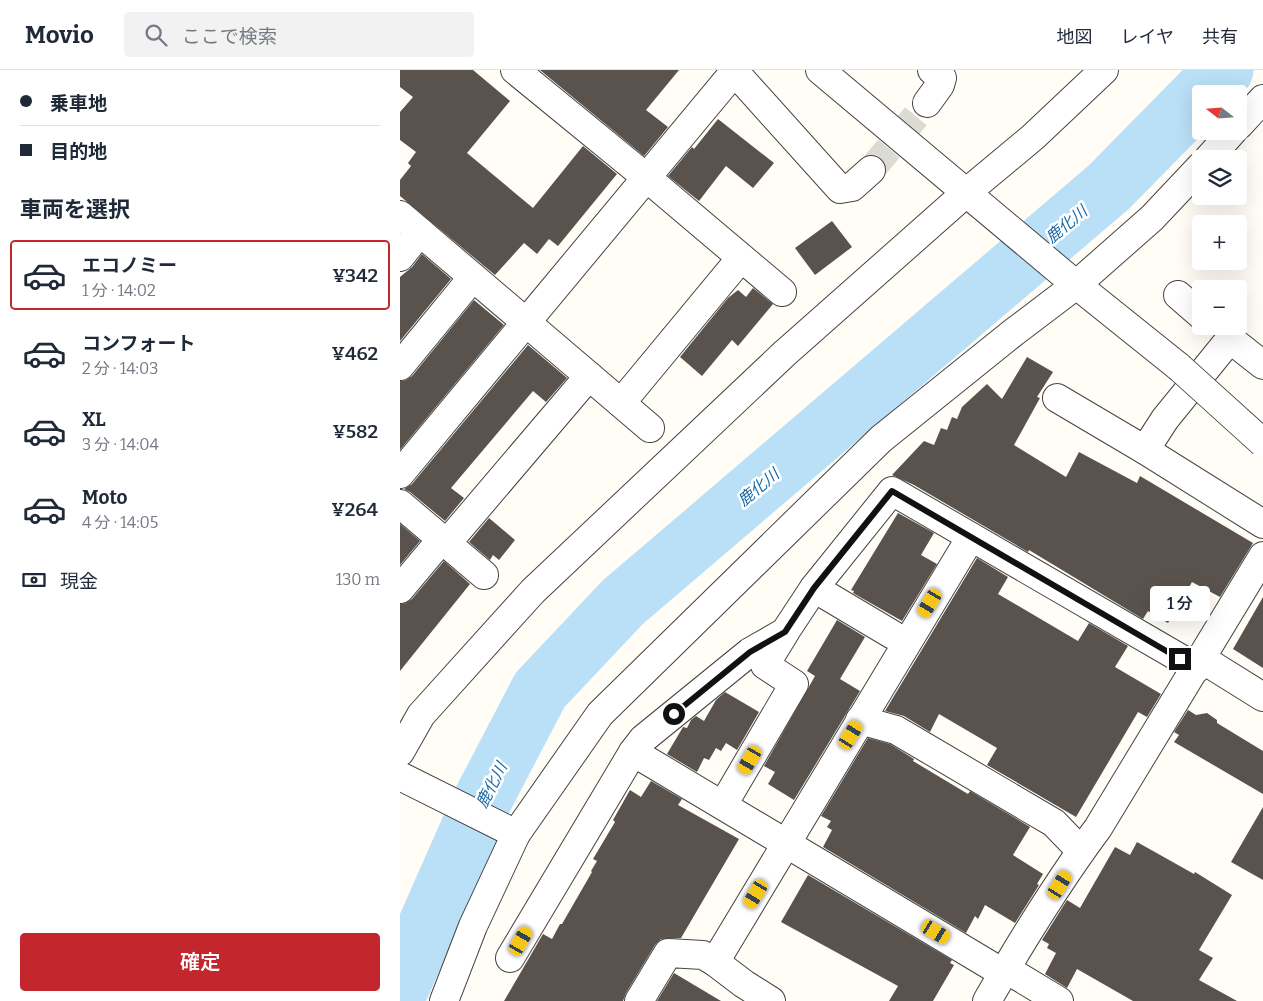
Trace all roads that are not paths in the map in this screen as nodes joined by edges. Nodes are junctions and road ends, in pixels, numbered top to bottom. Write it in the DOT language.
graph roads {
  1 [pos="516,70"];
  2 [pos="820,70"];
  3 [pos="932,70"];
  4 [pos="1104,70"];
  5 [pos="734,71"];
  6 [pos="1263,99"];
  7 [pos="927,103"];
  8 [pos="1248,116"];
  9 [pos="1225,140"];
  10 [pos="1216,150"];
  11 [pos="871,170"];
  12 [pos="1192,176"];
  13 [pos="647,178"];
  14 [pos="972,197"];
  15 [pos="400,215"];
  16 [pos="420,232"];
  17 [pos="400,256"];
  18 [pos="742,258"];
  19 [pos="473,277"];
  20 [pos="1072,282"];
  21 [pos="782,292"];
  22 [pos="1178,294"];
  23 [pos="1192,307"];
  24 [pos="527,322"];
  25 [pos="1221,335"];
  26 [pos="1225,335"];
  27 [pos="1263,365"];
  28 [pos="400,366"];
  29 [pos="589,376"];
  30 [pos="1056,398"];
  31 [pos="621,403"];
  32 [pos="650,428"];
  33 [pos="1263,443"];
  34 [pos="1145,450"];
  35 [pos="400,474"];
  36 [pos="400,504"];
  37 [pos="1263,524"];
  38 [pos="971,537"];
  39 [pos="445,541"];
  40 [pos="1263,556"];
  41 [pos="484,575"];
  42 [pos="814,588"];
  43 [pos="400,589"];
  44 [pos="785,632"];
  45 [pos="893,635"];
  46 [pos="1199,664"];
  47 [pos="1263,696"];
  48 [pos="860,720"];
  49 [pos="400,752"];
  50 [pos="632,752"];
  51 [pos="400,776"];
  52 [pos="723,805"];
  53 [pos="516,834"];
  54 [pos="786,842"];
  55 [pos="1081,851"];
  56 [pos="510,958"];
  57 [pos="715,962"];
  58 [pos="1004,971"];
  59 [pos="444,1001"];
  60 [pos="639,1001"];
  61 [pos="771,1001"];
  62 [pos="987,1001"];
  63 [pos="1059,1001"];
  1 -- 13 [label="street"];
  2 -- 14 [label="street"];
  3 -- 7 [label="street"];
  4 -- 14 [label="street"];
  5 -- 11 [label="street"];
  5 -- 13 [label="street"];
  6 -- 8 [label="street"];
  9 -- 10 [label="street"];
  12 -- 20 [label="street"];
  13 -- 18 [label="street"];
  13 -- 24 [label="street"];
  14 -- 20 [label="street"];
  14 -- 49 [label="street"];
  15 -- 16 [label="street"];
  16 -- 17 [label="street"];
  16 -- 19 [label="street"];
  18 -- 21 [label="street"];
  18 -- 31 [label="street"];
  19 -- 24 [label="street"];
  19 -- 28 [label="street"];
  20 -- 33 [label="street, bridge"];
  20 -- 53 [label="street"];
  22 -- 23 [label="street"];
  24 -- 29 [label="street"];
  24 -- 35 [label="street"];
  25 -- 34 [label="street"];
  26 -- 27 [label="street"];
  29 -- 31 [label="street"];
  29 -- 39 [label="street"];
  30 -- 34 [label="street"];
  31 -- 32 [label="street"];
  34 -- 37 [label="street"];
  36 -- 39 [label="street"];
  38 -- 42 [label="street"];
  38 -- 46 [label="street"];
  38 -- 48 [label="street"];
  39 -- 41 [label="street"];
  39 -- 43 [label="street"];
  40 -- 46 [label="street"];
  42 -- 44 [label="street"];
  42 -- 45 [label="street"];
  44 -- 50 [label="street"];
  44 -- 52 [label="street"];
  46 -- 47 [label="street"];
  46 -- 55 [label="street"];
  48 -- 54 [label="street"];
  48 -- 55 [label="street"];
  50 -- 52 [label="street"];
  50 -- 56 [label="street"];
  51 -- 53 [label="street"];
  52 -- 54 [label="street"];
  53 -- 59 [label="street"];
  54 -- 57 [label="street"];
  54 -- 58 [label="street"];
  55 -- 58 [label="street"];
  57 -- 60 [label="street"];
  57 -- 61 [label="street"];
  58 -- 62 [label="street"];
  58 -- 63 [label="street"];
}
